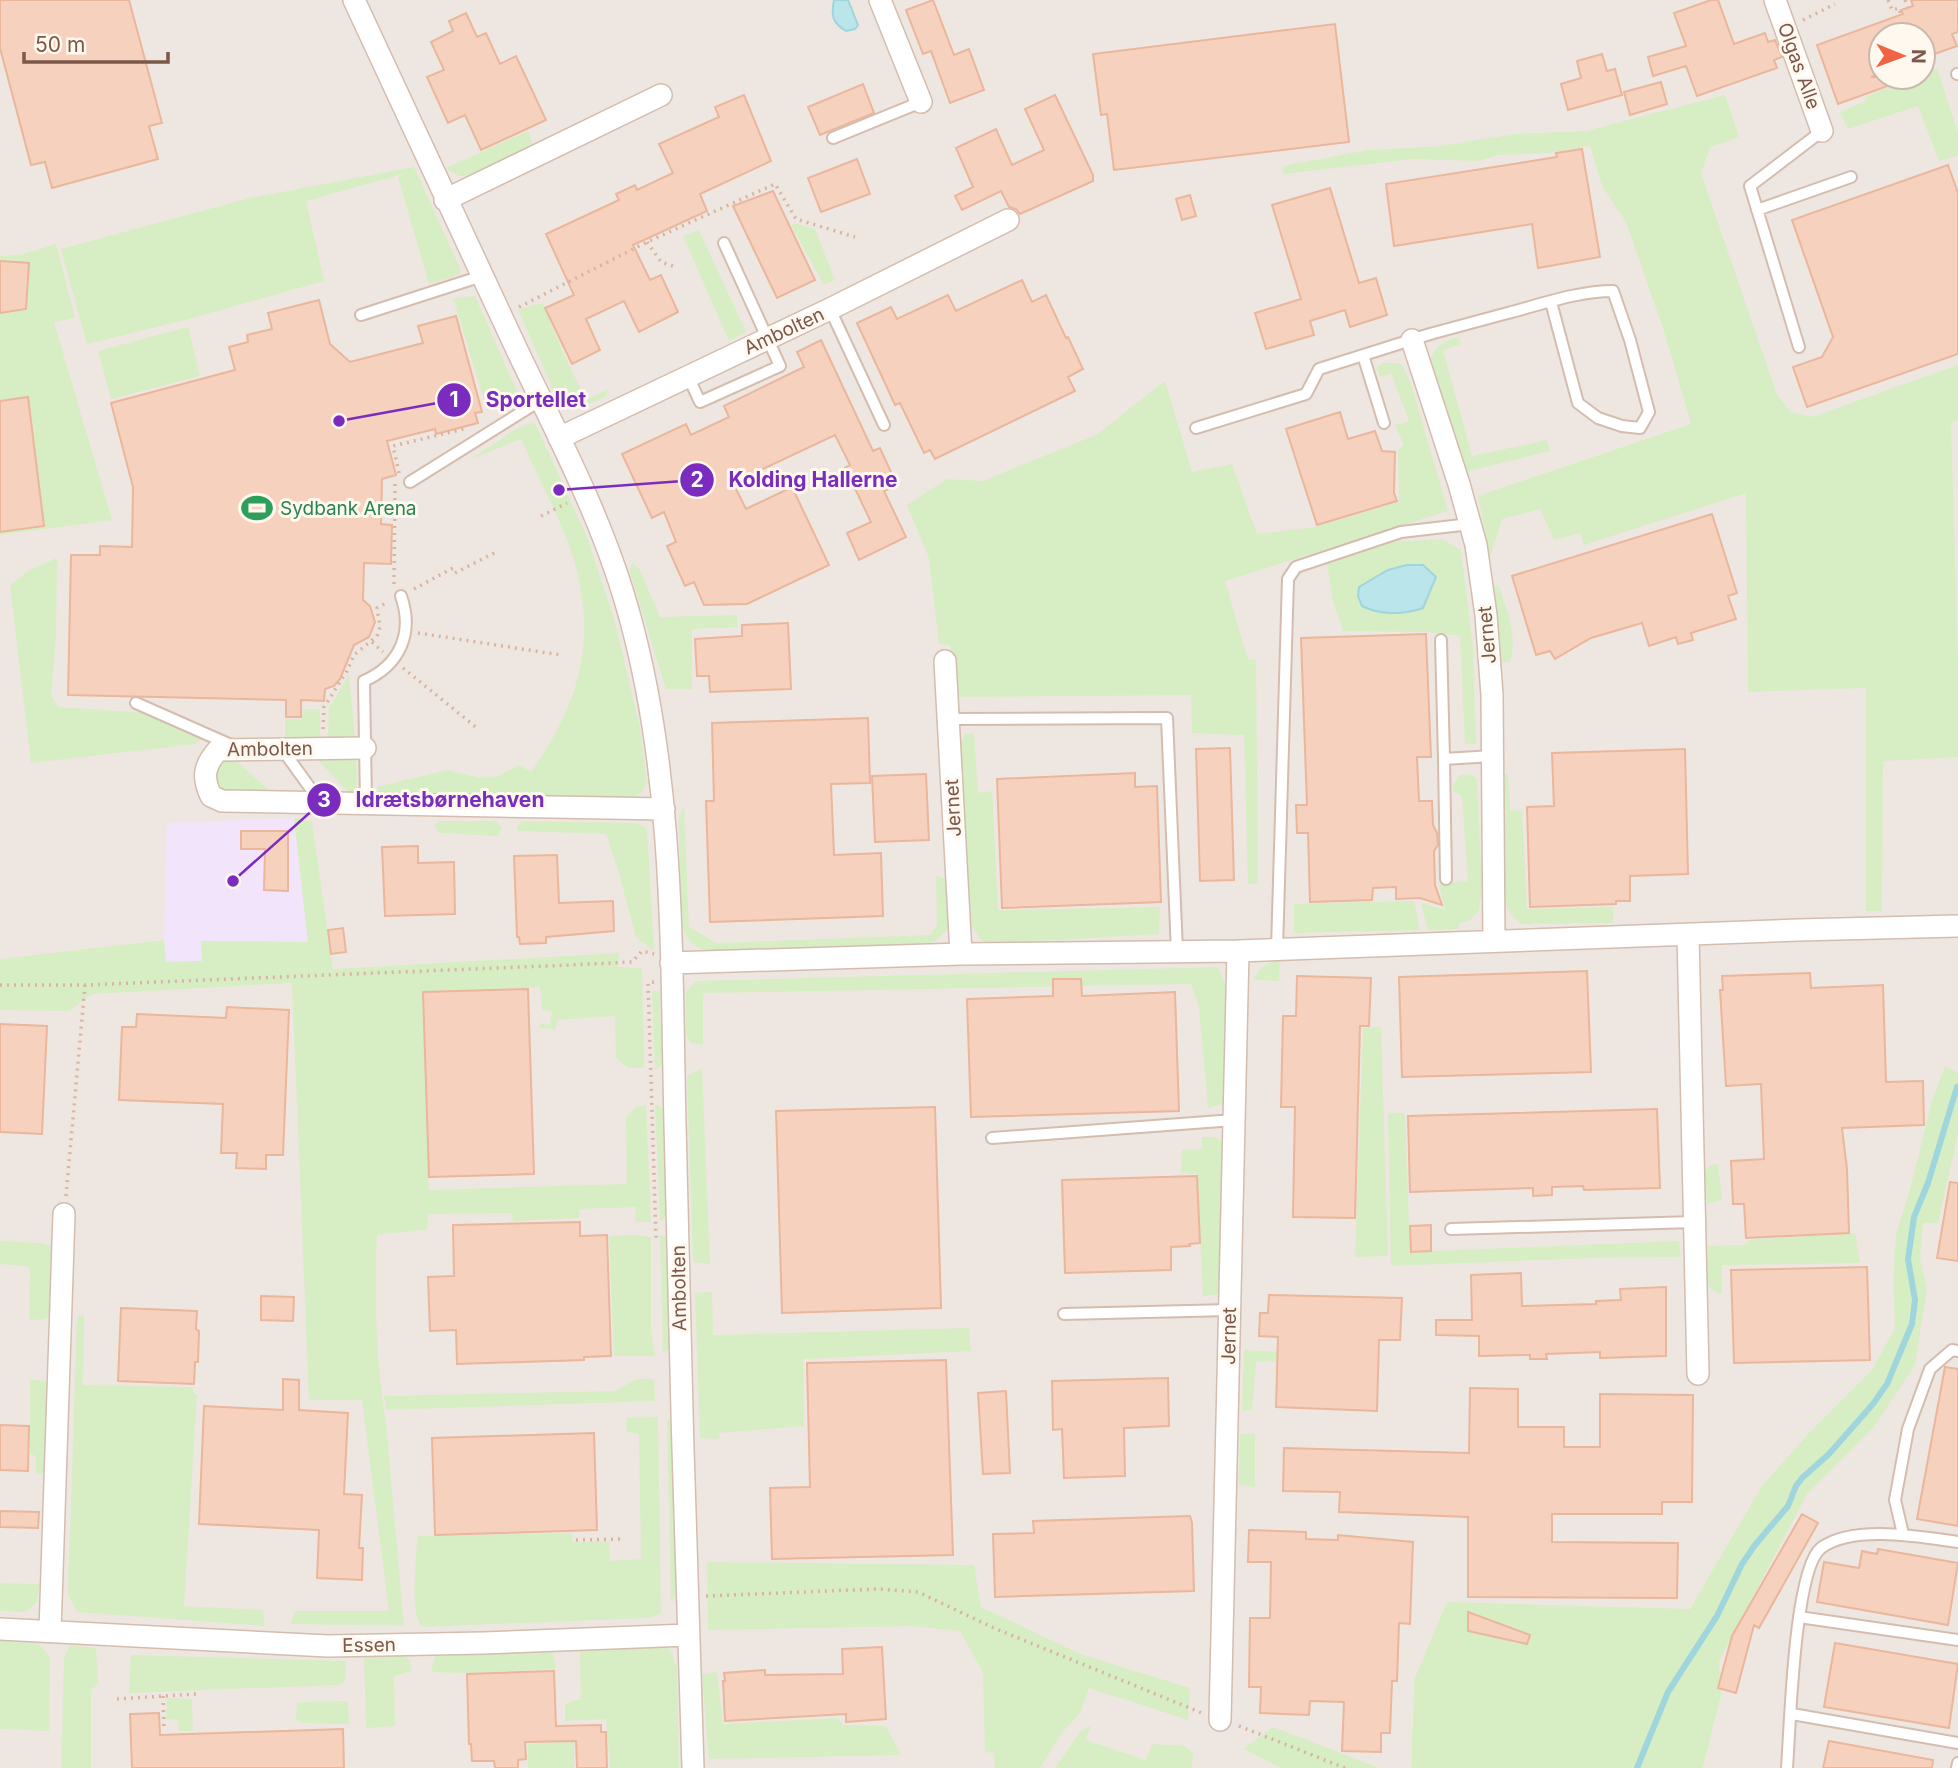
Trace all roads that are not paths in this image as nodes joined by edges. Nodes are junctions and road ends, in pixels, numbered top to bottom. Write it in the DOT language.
graph roads {
  1 [pos="354,0"];
  2 [pos="880,0"];
  3 [pos="1775,0"];
  4 [pos="661,95"];
  5 [pos="921,102"];
  6 [pos="1822,131"];
  7 [pos="833,138"];
  8 [pos="1851,177"];
  9 [pos="445,200"];
  10 [pos="1757,210"];
  11 [pos="1008,220"];
  12 [pos="724,243"];
  13 [pos="482,276"];
  14 [pos="1551,302"];
  15 [pos="830,309"];
  16 [pos="361,315"];
  17 [pos="767,339"];
  18 [pos="1412,340"];
  19 [pos="1799,347"];
  20 [pos="1367,354"];
  21 [pos="688,376"];
  22 [pos="541,400"];
  23 [pos="1384,424"];
  24 [pos="884,425"];
  25 [pos="1196,428"];
  26 [pos="559,438"];
  27 [pos="410,482"];
  28 [pos="1470,524"];
  29 [pos="397,598"];
  30 [pos="1441,640"];
  31 [pos="945,661"];
  32 [pos="136,703"];
  33 [pos="948,719"];
  34 [pos="282,748"];
  35 [pos="365,748"];
  36 [pos="240,749"];
  37 [pos="1493,756"];
  38 [pos="1444,758"];
  39 [pos="321,803"];
  40 [pos="366,804"];
  41 [pos="664,808"];
  42 [pos="1446,879"];
  43 [pos="1958,926"];
  44 [pos="1688,934"];
  45 [pos="1494,940"];
  46 [pos="1277,949"];
  47 [pos="1177,951"];
  48 [pos="1238,951"];
  49 [pos="961,954"];
  50 [pos="671,963"];
  51 [pos="1234,1121"];
  52 [pos="992,1138"];
  53 [pos="64,1214"];
  54 [pos="1694,1222"];
  55 [pos="1451,1230"];
  56 [pos="1230,1310"];
  57 [pos="1064,1314"];
  58 [pos="1958,1351"];
  59 [pos="1698,1374"];
  60 [pos="1903,1534"];
  61 [pos="1958,1542"];
  62 [pos="1799,1617"];
  63 [pos="0,1629"];
  64 [pos="50,1631"];
  65 [pos="688,1635"];
  66 [pos="1958,1640"];
  67 [pos="1791,1714"];
  68 [pos="1220,1720"];
  69 [pos="1958,1743"];
  70 [pos="1958,1763"];
  71 [pos="693,1768"];
  72 [pos="1787,1768"];
  73 [pos="1957,1768"];
  1 -- 9 [label="street, Ambolten"];
  2 -- 5 [label="street"];
  3 -- 6 [label="street, Olgas Alle"];
  4 -- 9 [label="street"];
  5 -- 7 [label="lane"];
  6 -- 10 [label="lane"];
  8 -- 10 [label="lane"];
  9 -- 13 [label="street, Ambolten"];
  10 -- 19 [label="lane"];
  11 -- 15 [label="street, Ambolten"];
  12 -- 17 [label="lane"];
  13 -- 16 [label="lane"];
  13 -- 22 [label="street, Ambolten"];
  14 -- 14 [label="lane"];
  14 -- 18 [label="lane"];
  15 -- 17 [label="street, Ambolten"];
  15 -- 24 [label="lane"];
  17 -- 21 [label="street, Ambolten"];
  17 -- 21 [label="lane"];
  18 -- 20 [label="lane"];
  18 -- 28 [label="street, Jernet"];
  20 -- 23 [label="lane"];
  20 -- 25 [label="lane"];
  21 -- 26 [label="street, Ambolten"];
  22 -- 26 [label="street, Ambolten"];
  22 -- 27 [label="lane"];
  26 -- 41 [label="street, Ambolten"];
  28 -- 37 [label="street, Jernet"];
  28 -- 46 [label="lane"];
  29 -- 35 [label="lane"];
  30 -- 38 [label="lane"];
  31 -- 33 [label="street, Jernet"];
  32 -- 36 [label="lane"];
  33 -- 47 [label="lane"];
  33 -- 49 [label="street, Jernet"];
  34 -- 35 [label="street, Ambolten"];
  34 -- 36 [label="street, Ambolten"];
  34 -- 39 [label="lane"];
  35 -- 40 [label="lane"];
  36 -- 39 [label="street, Ambolten"];
  37 -- 38 [label="lane"];
  37 -- 45 [label="street, Jernet"];
  38 -- 42 [label="lane"];
  39 -- 40 [label="street, Ambolten"];
  40 -- 41 [label="street, Ambolten"];
  41 -- 50 [label="street, Ambolten"];
  43 -- 44 [label="street"];
  44 -- 45 [label="street"];
  44 -- 54 [label="street"];
  45 -- 46 [label="street"];
  46 -- 48 [label="street"];
  47 -- 48 [label="street"];
  47 -- 49 [label="street"];
  48 -- 51 [label="street, Jernet"];
  49 -- 50 [label="street"];
  50 -- 65 [label="street, Ambolten"];
  51 -- 52 [label="lane"];
  51 -- 56 [label="street, Jernet"];
  53 -- 64 [label="street"];
  54 -- 55 [label="lane"];
  54 -- 59 [label="street"];
  56 -- 57 [label="lane"];
  56 -- 68 [label="street, Jernet"];
  58 -- 60 [label="lane"];
  60 -- 61 [label="lane"];
  60 -- 62 [label="lane"];
  62 -- 66 [label="lane"];
  62 -- 67 [label="lane"];
  63 -- 64 [label="street, Essen"];
  64 -- 65 [label="street, Essen"];
  65 -- 71 [label="street, Ambolten"];
  67 -- 69 [label="lane"];
  67 -- 72 [label="lane"];
  70 -- 73 [label="lane"];
}
